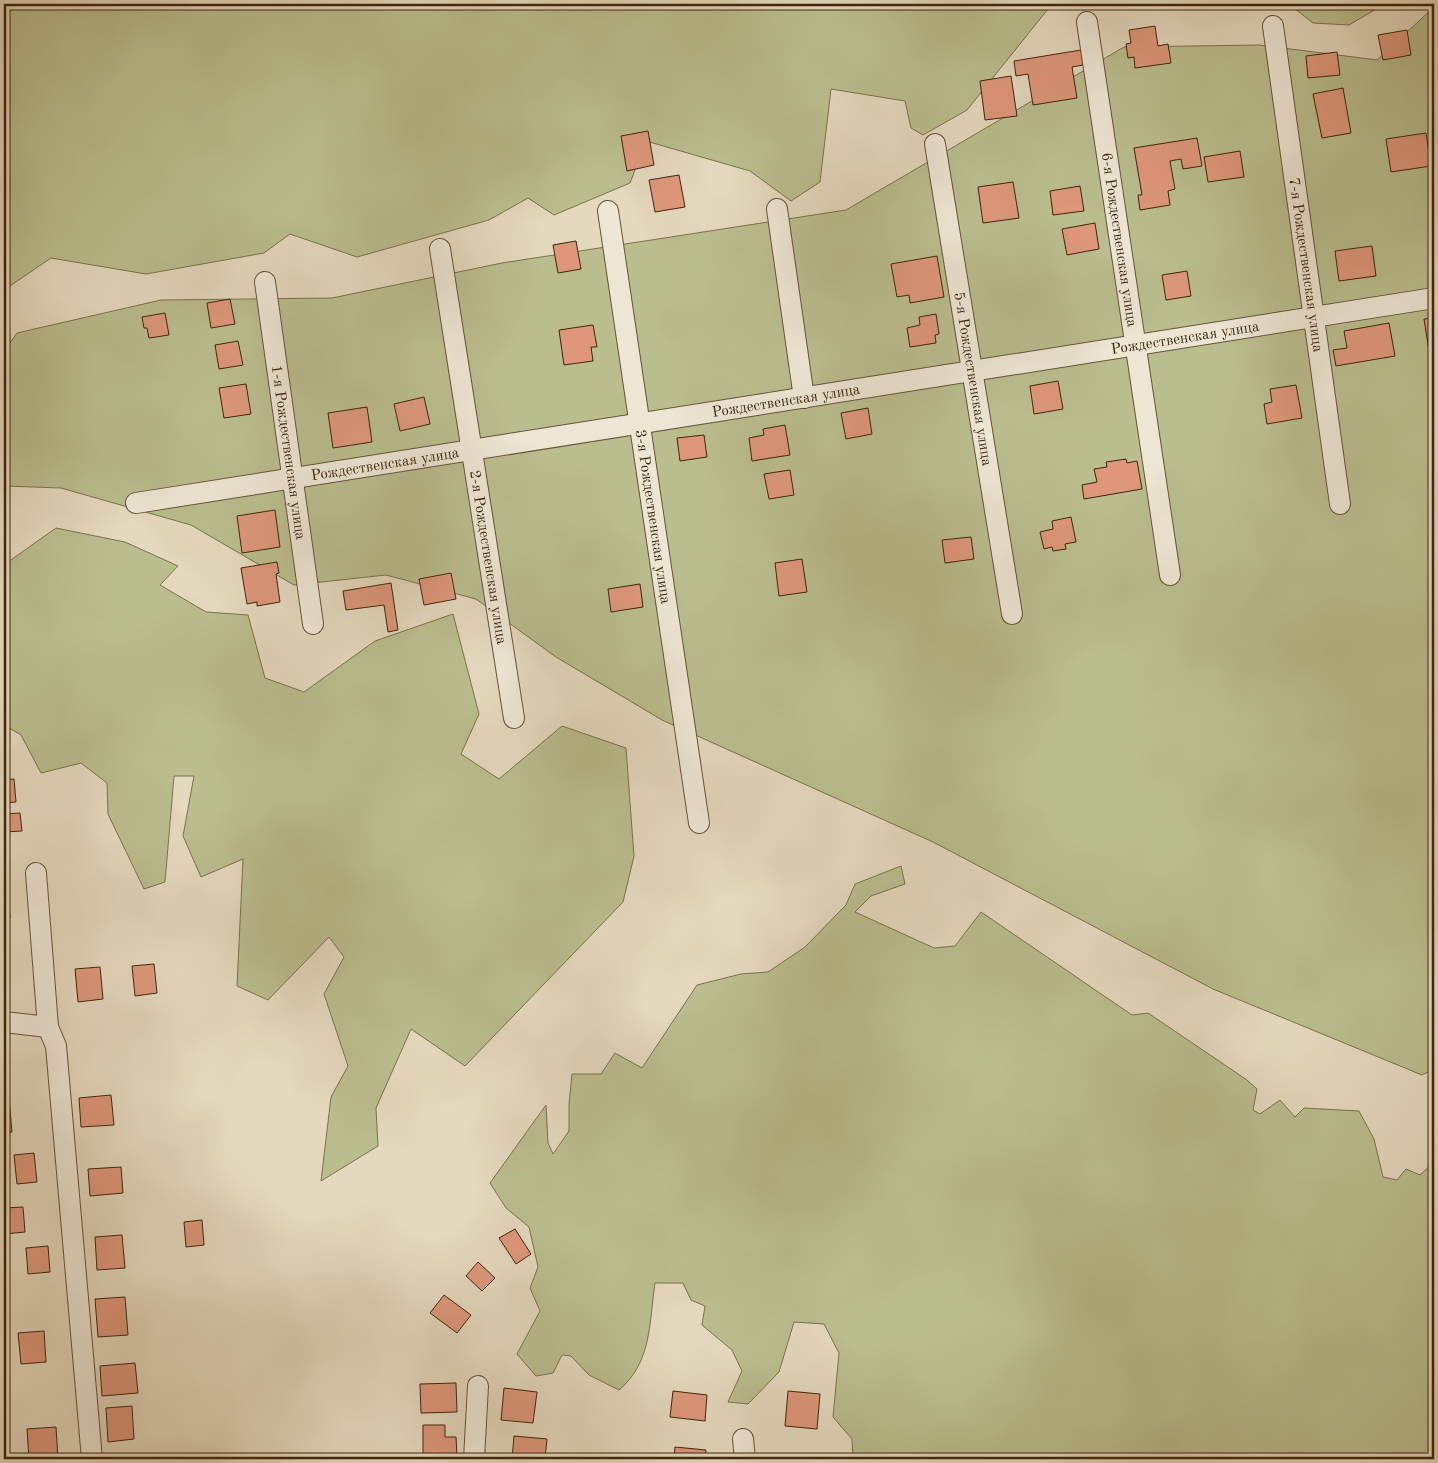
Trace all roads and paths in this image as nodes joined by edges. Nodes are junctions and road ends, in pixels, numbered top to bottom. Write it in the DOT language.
graph roads {
  1 [pos="1087,22"];
  2 [pos="1272,26"];
  3 [pos="935,144"];
  4 [pos="777,208"];
  5 [pos="608,211"];
  6 [pos="440,249"];
  7 [pos="265,282"];
  8 [pos="1434,298"];
  9 [pos="1314,317"];
  10 [pos="1135,345"];
  11 [pos="972,371"];
  12 [pos="804,398"];
  13 [pos="640,424"];
  14 [pos="472,450"];
  15 [pos="292,478"];
  16 [pos="136,503"];
  17 [pos="1340,504"];
  18 [pos="1170,575"];
  19 [pos="1012,614"];
  20 [pos="313,624"];
  21 [pos="514,718"];
  22 [pos="699,823"];
  23 [pos="36,873"];
  24 [pos="4,1022"];
  25 [pos="48,1027"];
  26 [pos="478,1386"];
  27 [pos="743,1439"];
  28 [pos="92,1459"];
  29 [pos="474,1459"];
  30 [pos="745,1459"];
  1 -- 10 [label="street, 6-я Рождественская улица"];
  2 -- 9 [label="street, 7-я Рождественская улица"];
  3 -- 11 [label="street, 5-я Рождественская улица"];
  4 -- 12 [label="street"];
  5 -- 13 [label="street, 3-я Рождественская улица"];
  6 -- 14 [label="street, 2-я Рождественская улица"];
  7 -- 15 [label="street, 1-я Рождественская улица"];
  8 -- 9 [label="street, Рождественская улица"];
  9 -- 10 [label="street, Рождественская улица"];
  9 -- 17 [label="street, 7-я Рождественская улица"];
  10 -- 11 [label="street, Рождественская улица"];
  10 -- 18 [label="street, 6-я Рождественская улица"];
  11 -- 12 [label="street, Рождественская улица"];
  11 -- 19 [label="street, 5-я Рождественская улица"];
  12 -- 13 [label="street, Рождественская улица"];
  13 -- 14 [label="street, Рождественская улица"];
  13 -- 22 [label="street, 3-я Рождественская улица"];
  14 -- 15 [label="street, Рождественская улица"];
  14 -- 21 [label="street, 2-я Рождественская улица"];
  15 -- 16 [label="street, Рождественская улица"];
  15 -- 20 [label="street, 1-я Рождественская улица"];
  23 -- 25 [label="street"];
  24 -- 25 [label="street"];
  25 -- 28 [label="street"];
  26 -- 29 [label="street"];
  27 -- 30 [label="street"];
}
